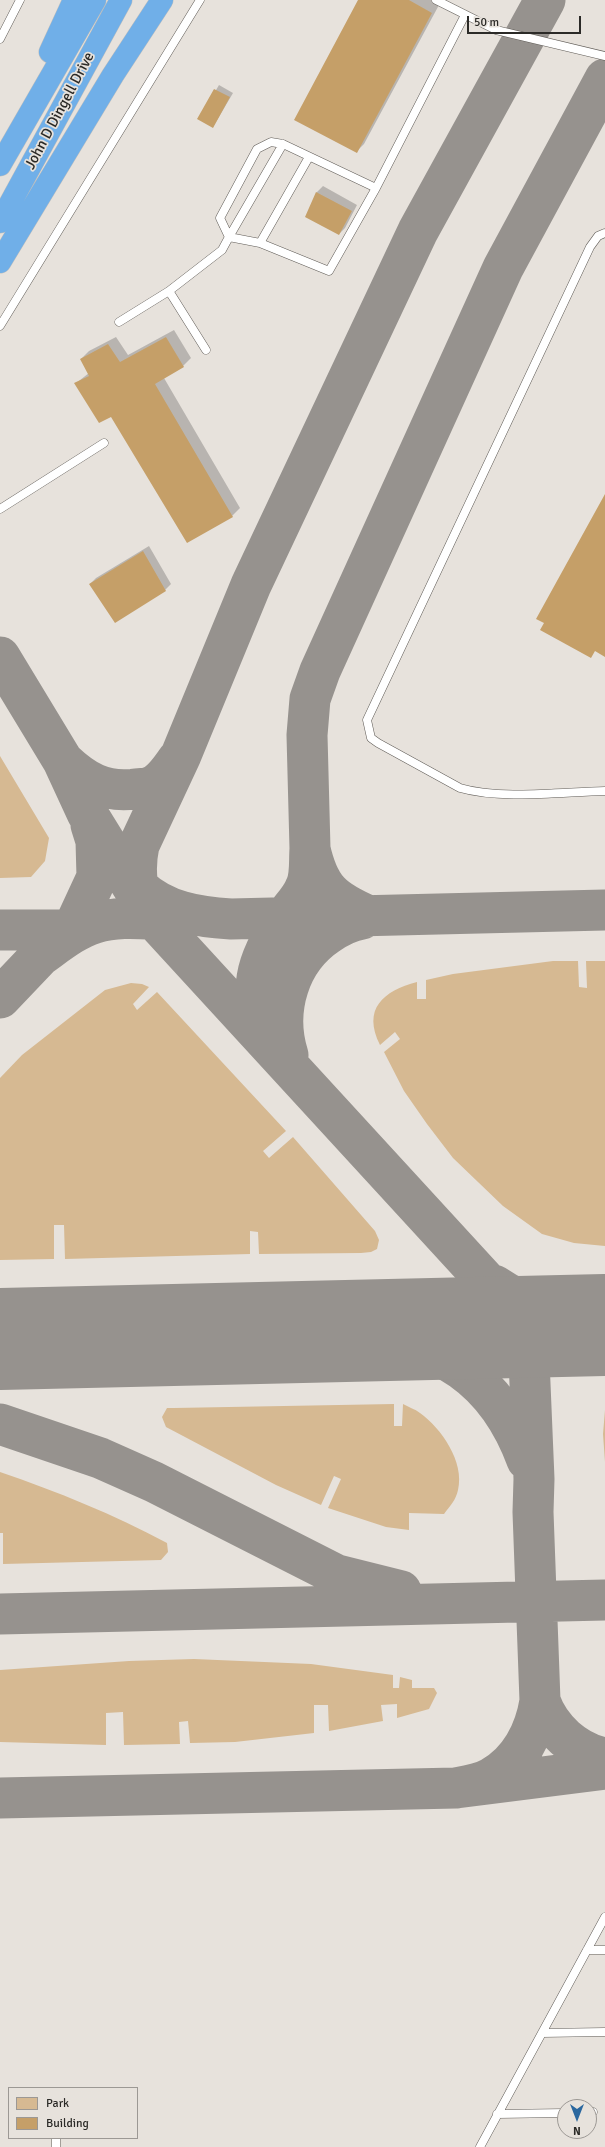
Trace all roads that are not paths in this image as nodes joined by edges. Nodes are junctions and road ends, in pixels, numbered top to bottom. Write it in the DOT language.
graph roads {
  1 [pos="20,0"];
  2 [pos="74,0"];
  3 [pos="95,0"];
  4 [pos="121,0"];
  5 [pos="162,0"];
  6 [pos="200,0"];
  7 [pos="436,0"];
  8 [pos="465,15"];
  9 [pos="0,39"];
  10 [pos="605,56"];
  11 [pos="283,144"];
  12 [pos="310,157"];
  13 [pos="0,162"];
  14 [pos="0,165"];
  15 [pos="376,188"];
  16 [pos="0,222"];
  17 [pos="605,233"];
  18 [pos="229,238"];
  19 [pos="260,243"];
  20 [pos="0,262"];
  21 [pos="169,291"];
  22 [pos="119,322"];
  23 [pos="0,326"];
  24 [pos="206,350"];
  25 [pos="104,443"];
  26 [pos="0,509"];
  27 [pos="605,791"];
  28 [pos="605,1916"];
  29 [pos="587,1950"];
  30 [pos="605,1950"];
  31 [pos="605,2032"];
  32 [pos="542,2033"];
  33 [pos="557,2112"];
  34 [pos="497,2114"];
  35 [pos="480,2147"];
  1 -- 9 [label="lane"];
  2 -- 13 [label="highway"];
  3 -- 14 [label="highway, John D Dingell Drive"];
  4 -- 16 [label="highway, John D Dingell Drive"];
  5 -- 20 [label="highway"];
  6 -- 23 [label="lane"];
  7 -- 8 [label="lane"];
  8 -- 10 [label="lane"];
  8 -- 15 [label="lane"];
  11 -- 12 [label="lane"];
  11 -- 18 [label="lane"];
  11 -- 18 [label="lane"];
  12 -- 15 [label="lane"];
  12 -- 19 [label="lane"];
  15 -- 19 [label="lane"];
  17 -- 27 [label="lane"];
  18 -- 19 [label="lane"];
  18 -- 21 [label="lane"];
  21 -- 22 [label="lane"];
  21 -- 24 [label="lane"];
  25 -- 26 [label="lane"];
  28 -- 29 [label="lane"];
  29 -- 30 [label="lane"];
  29 -- 32 [label="lane"];
  31 -- 32 [label="lane"];
  32 -- 34 [label="lane"];
  33 -- 34 [label="lane"];
  34 -- 35 [label="lane"];
}
